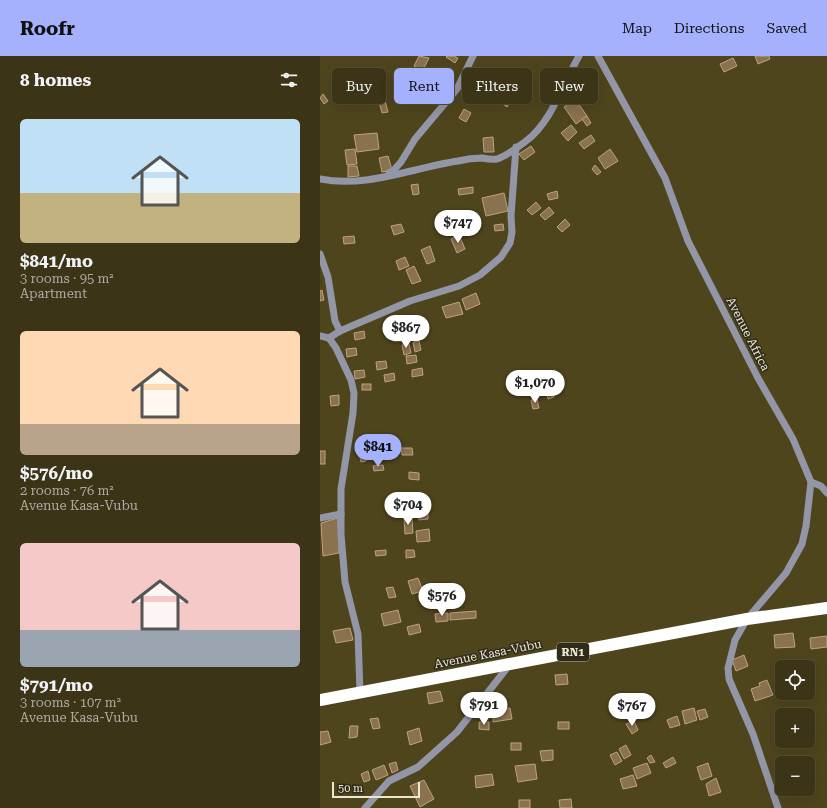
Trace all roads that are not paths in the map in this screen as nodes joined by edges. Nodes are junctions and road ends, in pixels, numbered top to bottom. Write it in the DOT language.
graph roads {
  1 [pos="473,56"];
  2 [pos="579,56"];
  3 [pos="598,56"];
  4 [pos="516,147"];
  5 [pos="320,179"];
  6 [pos="370,181"];
  7 [pos="320,254"];
  8 [pos="340,332"];
  9 [pos="320,336"];
  10 [pos="328,338"];
  11 [pos="811,482"];
  12 [pos="827,493"];
  13 [pos="341,514"];
  14 [pos="320,518"];
  15 [pos="827,608"];
  16 [pos="747,618"];
  17 [pos="510,664"];
  18 [pos="360,693"];
  19 [pos="320,700"];
  20 [pos="365,808"];
  21 [pos="778,808"];
  1 -- 6 [label="street"];
  2 -- 4 [label="street"];
  3 -- 11 [label="street, Avenue Africa"];
  4 -- 6 [label="street"];
  4 -- 8 [label="street"];
  5 -- 6 [label="street"];
  7 -- 8 [label="street"];
  8 -- 10 [label="street"];
  9 -- 10 [label="street"];
  10 -- 13 [label="street"];
  11 -- 12 [label="street"];
  11 -- 16 [label="street, Avenue Africa"];
  13 -- 14 [label="street"];
  13 -- 18 [label="street"];
  15 -- 16 [label="highway, Avenue Kasa-Vubu / RN1"];
  16 -- 17 [label="highway, Avenue Kasa-Vubu / RN1"];
  16 -- 21 [label="street, Avenue Africa"];
  17 -- 18 [label="highway, Avenue Kasa-Vubu / RN1"];
  17 -- 20 [label="street"];
  18 -- 19 [label="highway, Avenue Kasa-Vubu / RN1"];
}
